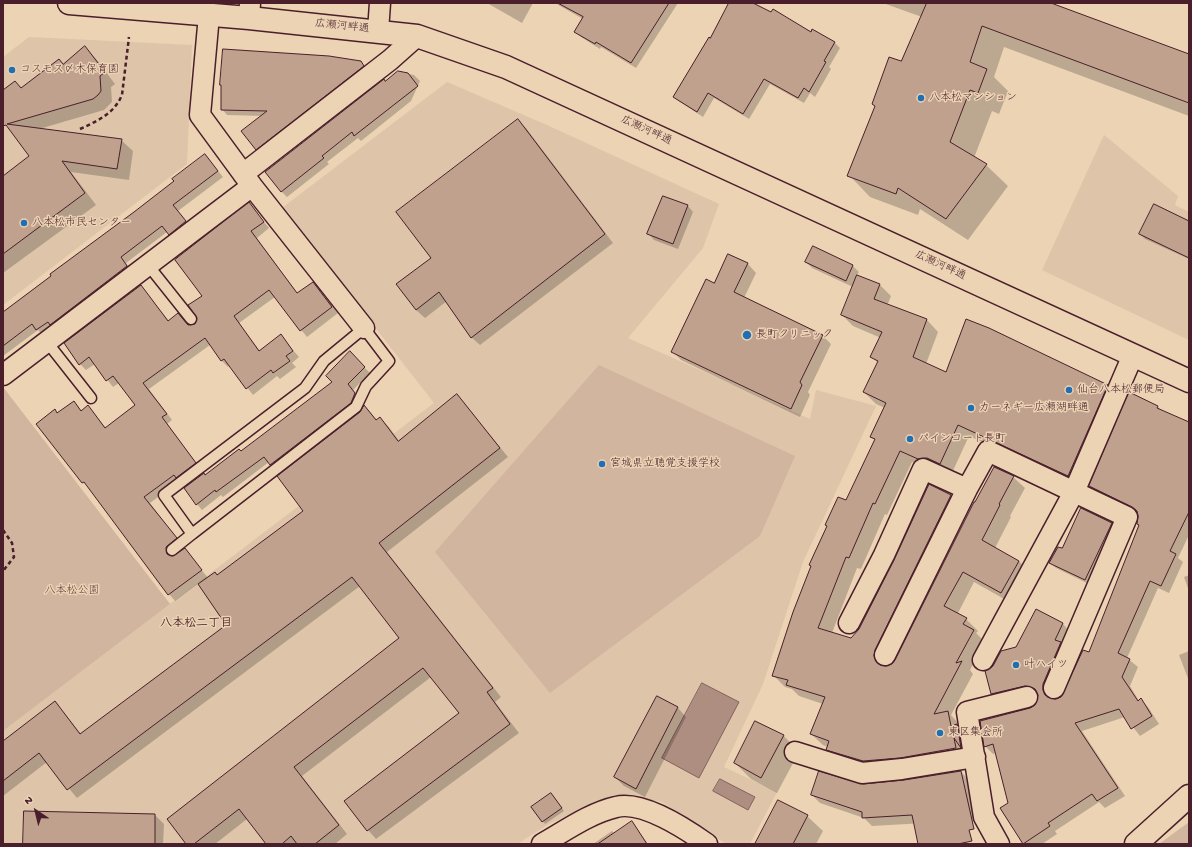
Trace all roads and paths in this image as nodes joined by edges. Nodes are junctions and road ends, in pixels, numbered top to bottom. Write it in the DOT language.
graph roads {
  1 [pos="69,3"];
  2 [pos="380,3"];
  3 [pos="250,11"];
  4 [pos="209,15"];
  5 [pos="378,31"];
  6 [pos="417,36"];
  7 [pos="129,37"];
  8 [pos="80,129"];
  9 [pos="248,180"];
  10 [pos="148,265"];
  11 [pos="191,319"];
  12 [pos="364,328"];
  13 [pos="47,342"];
  14 [pos="1133,355"];
  15 [pos="3,375"];
  16 [pos="1189,381"];
  17 [pos="91,398"];
  18 [pos="967,489"];
  19 [pos="1074,492"];
  20 [pos="3,530"];
  21 [pos="192,534"];
  22 [pos="172,550"];
  23 [pos="3,571"];
  24 [pos="849,623"];
  25 [pos="885,655"];
  26 [pos="983,660"];
  27 [pos="1054,688"];
  28 [pos="1027,697"];
  29 [pos="795,752"];
  30 [pos="975,757"];
  31 [pos="1189,796"];
  32 [pos="542,844"];
  33 [pos="707,844"];
  34 [pos="999,844"];
  35 [pos="1136,844"];
  1 -- 4 [label="street, 広瀬河畔通"];
  2 -- 5 [label="street"];
  3 -- 4 [label="street, 広瀬河畔通"];
  3 -- 5 [label="street, 広瀬河畔通"];
  4 -- 9 [label="street"];
  5 -- 6 [label="street, 広瀬河畔通"];
  6 -- 9 [label="street"];
  6 -- 14 [label="street, 広瀬河畔通"];
  7 -- 8 [label="path"];
  9 -- 10 [label="street"];
  9 -- 12 [label="street"];
  10 -- 11 [label="lane"];
  10 -- 13 [label="street"];
  12 -- 21 [label="lane"];
  12 -- 21 [label="lane"];
  13 -- 15 [label="street"];
  13 -- 17 [label="lane"];
  14 -- 16 [label="street, 広瀬河畔通"];
  14 -- 19 [label="street"];
  18 -- 19 [label="street"];
  18 -- 24 [label="street"];
  18 -- 25 [label="street"];
  19 -- 26 [label="street"];
  19 -- 27 [label="street"];
  20 -- 23 [label="path"];
  21 -- 22 [label="lane"];
  28 -- 30 [label="street"];
  29 -- 30 [label="street"];
  30 -- 34 [label="street"];
  31 -- 35 [label="street"];
  32 -- 33 [label="street"];
}
